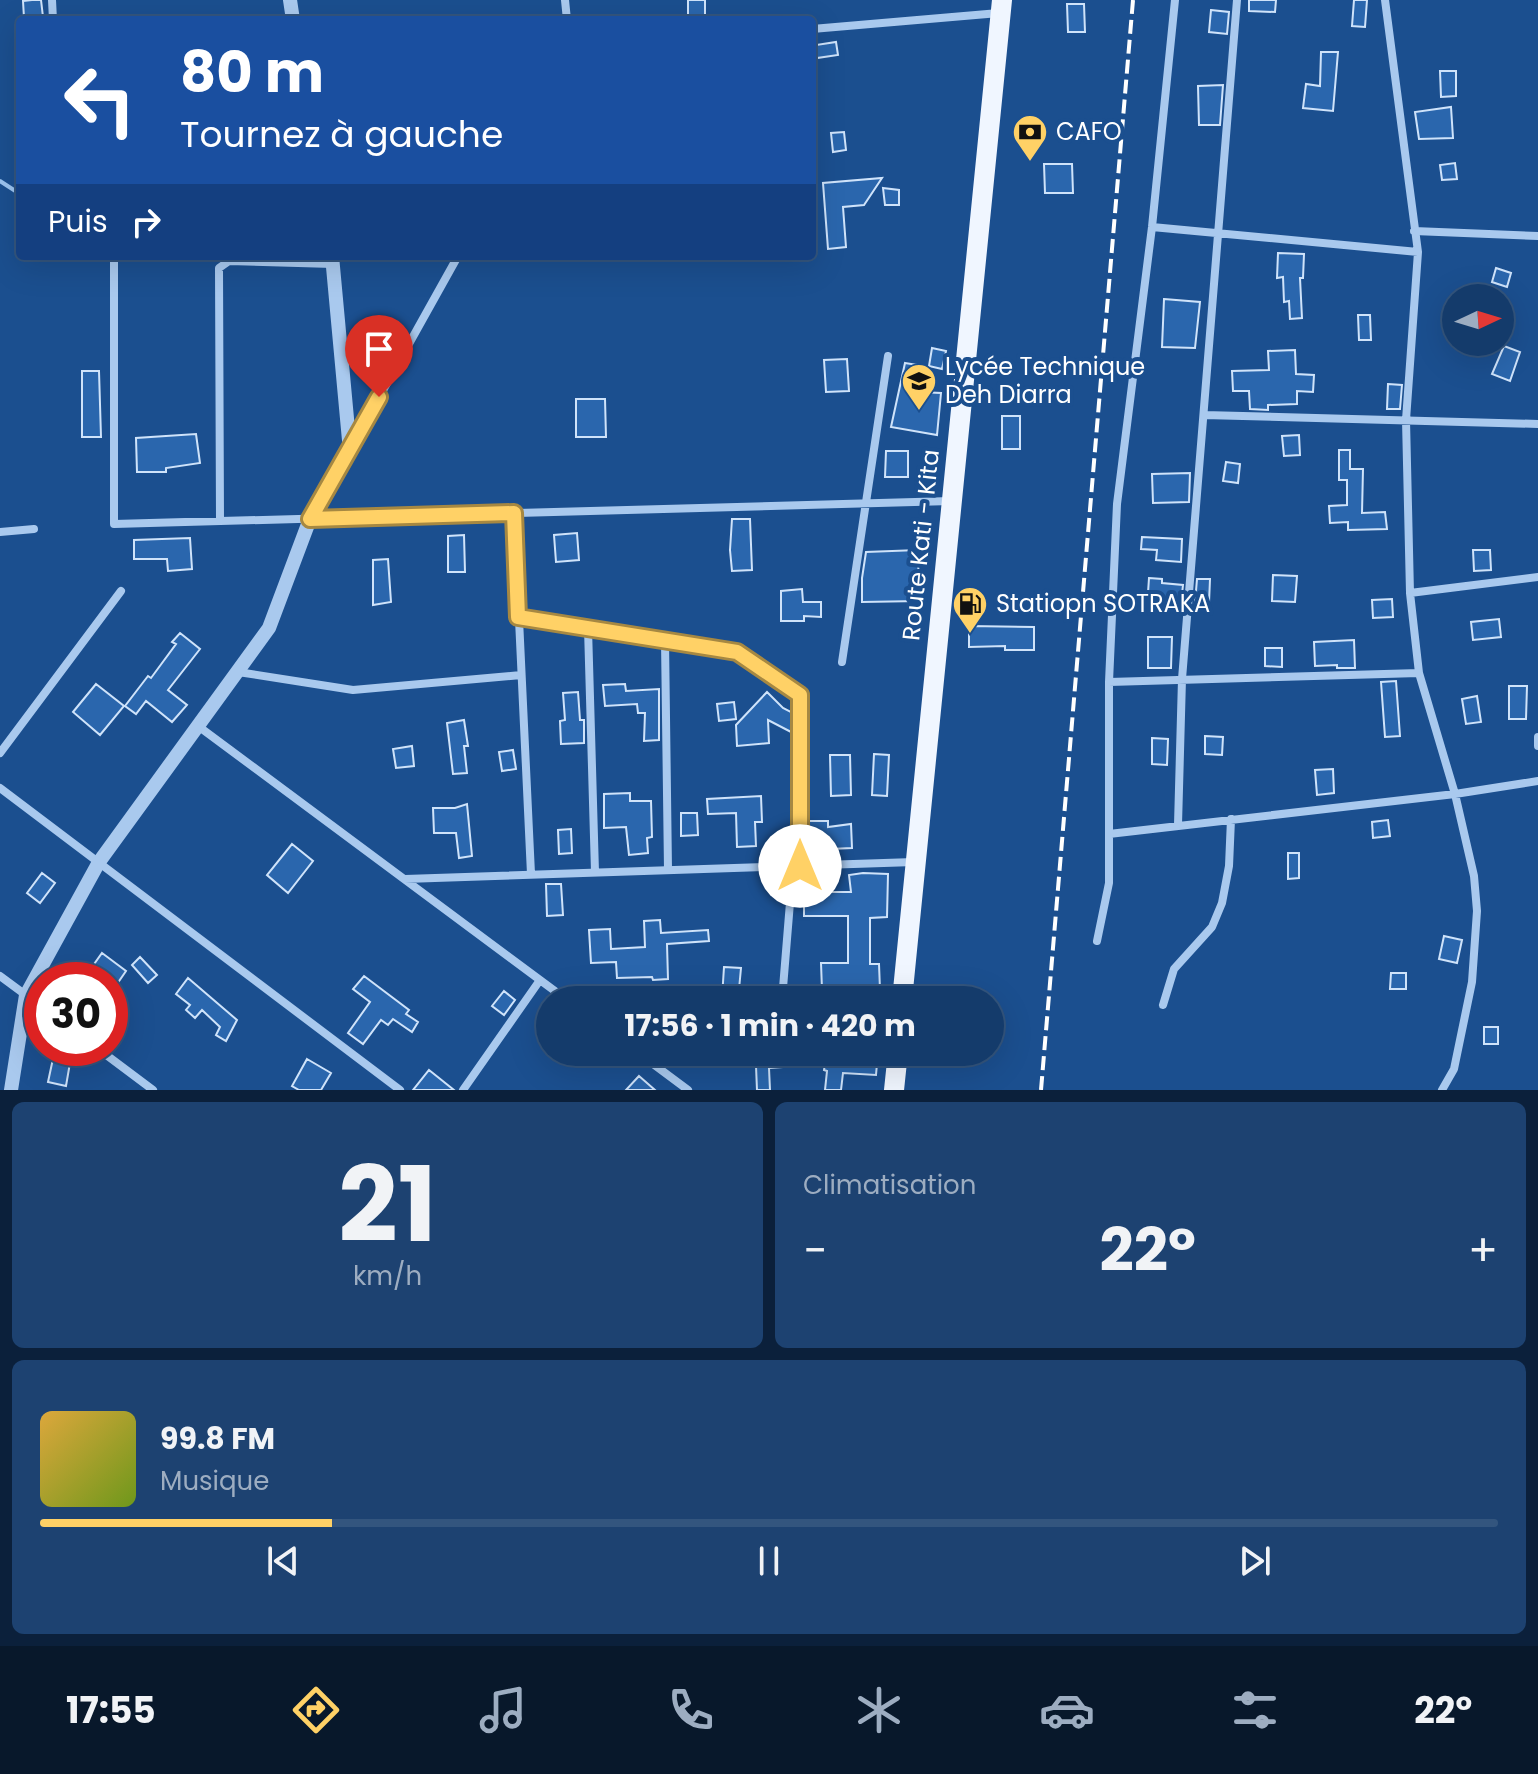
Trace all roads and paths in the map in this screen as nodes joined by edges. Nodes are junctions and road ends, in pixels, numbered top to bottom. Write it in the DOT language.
graph roads {
  1 [pos="1175,0"];
  2 [pos="1237,0"];
  3 [pos="1385,0"];
  4 [pos="1001,6"];
  5 [pos="816,29"];
  6 [pos="1152,227"];
  7 [pos="1414,231"];
  8 [pos="1218,233"];
  9 [pos="1538,236"];
  10 [pos="1418,252"];
  11 [pos="114,260"];
  12 [pos="332,260"];
  13 [pos="456,260"];
  14 [pos="888,356"];
  15 [pos="1204,415"];
  16 [pos="1406,420"];
  17 [pos="1538,424"];
  18 [pos="350,451"];
  19 [pos="951,501"];
  20 [pos="866,503"];
  21 [pos="514,513"];
  22 [pos="310,519"];
  23 [pos="220,521"];
  24 [pos="34,529"];
  25 [pos="0,532"];
  26 [pos="1538,577"];
  27 [pos="121,591"];
  28 [pos="1410,593"];
  29 [pos="518,617"];
  30 [pos="588,628"];
  31 [pos="665,640"];
  32 [pos="842,662"];
  33 [pos="238,672"];
  34 [pos="1419,673"];
  35 [pos="521,675"];
  36 [pos="1182,679"];
  37 [pos="1109,682"];
  38 [pos="198,726"];
  39 [pos="1538,737"];
  40 [pos="1538,744"];
  41 [pos="0,753"];
  42 [pos="1538,781"];
  43 [pos="0,788"];
  44 [pos="1455,794"];
  45 [pos="1231,819"];
  46 [pos="1178,825"];
  47 [pos="1109,834"];
  48 [pos="99,862"];
  49 [pos="915,862"];
  50 [pos="796,866"];
  51 [pos="668,870"];
  52 [pos="595,872"];
  53 [pos="531,874"];
  54 [pos="405,879"];
  55 [pos="1097,941"];
  56 [pos="44,962"];
  57 [pos="0,976"];
  58 [pos="540,980"];
  59 [pos="548,986"];
  60 [pos="783,986"];
  61 [pos="903,986"];
  62 [pos="24,994"];
  63 [pos="1163,1005"];
  64 [pos="24,1008"];
  65 [pos="121,1066"];
  66 [pos="656,1066"];
  67 [pos="897,1066"];
  68 [pos="11,1090"];
  69 [pos="153,1090"];
  70 [pos="400,1090"];
  71 [pos="463,1090"];
  72 [pos="688,1090"];
  73 [pos="894,1090"];
  74 [pos="1442,1090"];
  1 -- 6 [label="street"];
  2 -- 8 [label="street"];
  3 -- 7 [label="street"];
  4 -- 5 [label="street"];
  4 -- 19 [label="main road, Route Kati - Kita"];
  6 -- 8 [label="street"];
  6 -- 37 [label="street"];
  7 -- 9 [label="street"];
  7 -- 10 [label="street"];
  8 -- 10 [label="street"];
  8 -- 15 [label="street"];
  10 -- 16 [label="street"];
  11 -- 23 [label="street"];
  12 -- 18 [label="street"];
  12 -- 23 [label="street"];
  13 -- 18 [label="street"];
  14 -- 20 [label="street"];
  15 -- 16 [label="street"];
  15 -- 36 [label="street"];
  16 -- 17 [label="street"];
  16 -- 28 [label="street"];
  18 -- 22 [label="street"];
  19 -- 20 [label="street"];
  19 -- 49 [label="main road, Route Kati - Kita"];
  20 -- 21 [label="street"];
  20 -- 32 [label="street"];
  21 -- 22 [label="street"];
  21 -- 29 [label="street"];
  22 -- 23 [label="street"];
  22 -- 33 [label="street"];
  24 -- 25 [label="street"];
  26 -- 28 [label="street"];
  27 -- 41 [label="street"];
  28 -- 34 [label="street"];
  29 -- 30 [label="street"];
  29 -- 35 [label="street"];
  30 -- 31 [label="street"];
  30 -- 52 [label="street"];
  31 -- 50 [label="street"];
  31 -- 51 [label="street"];
  33 -- 35 [label="street"];
  33 -- 38 [label="street"];
  34 -- 36 [label="street"];
  34 -- 44 [label="street"];
  35 -- 53 [label="street"];
  36 -- 37 [label="street"];
  36 -- 46 [label="street"];
  37 -- 47 [label="street"];
  38 -- 48 [label="street"];
  38 -- 54 [label="street"];
  39 -- 40 [label="street"];
  42 -- 44 [label="street"];
  43 -- 48 [label="street"];
  44 -- 45 [label="street"];
  44 -- 74 [label="street"];
  45 -- 46 [label="street"];
  45 -- 63 [label="street"];
  46 -- 47 [label="street"];
  47 -- 55 [label="street"];
  48 -- 56 [label="street"];
  48 -- 70 [label="street"];
  49 -- 50 [label="street"];
  49 -- 61 [label="main road, Route Kati - Kita"];
  50 -- 51 [label="street"];
  50 -- 60 [label="street"];
  51 -- 52 [label="street"];
  52 -- 53 [label="street"];
  53 -- 54 [label="street"];
  54 -- 58 [label="street"];
  57 -- 62 [label="street"];
  58 -- 59 [label="street"];
  58 -- 71 [label="street"];
  64 -- 68 [label="street"];
  65 -- 69 [label="street"];
  66 -- 72 [label="street"];
  67 -- 73 [label="main road"];
}
